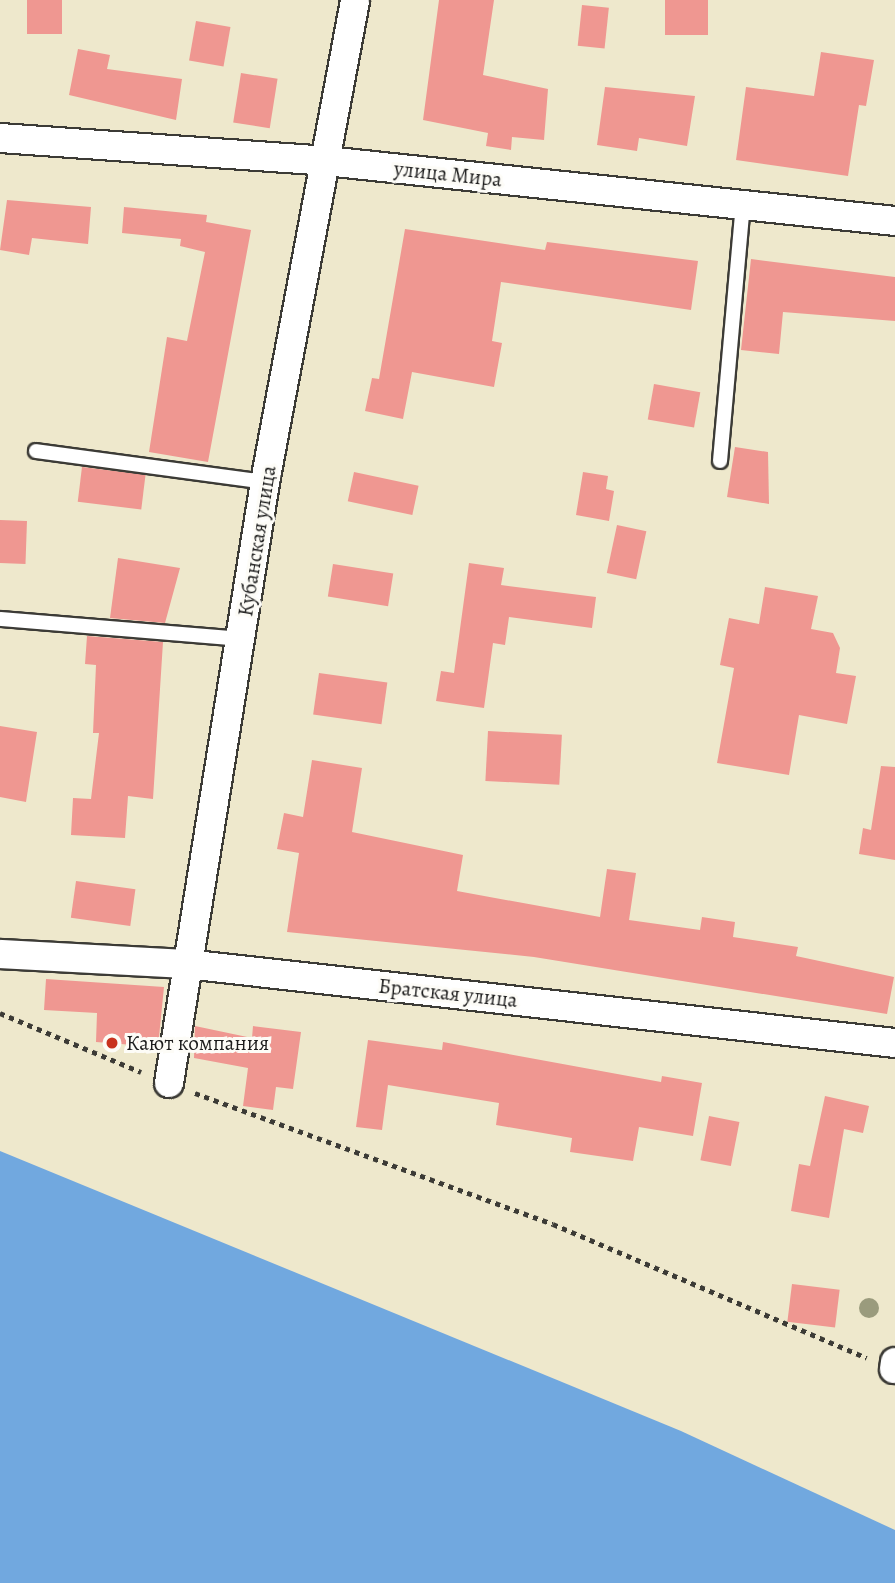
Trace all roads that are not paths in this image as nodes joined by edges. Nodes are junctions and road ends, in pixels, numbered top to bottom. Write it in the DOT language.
graph roads {
  1 [pos="355,0"];
  2 [pos="0,138"];
  3 [pos="326,161"];
  4 [pos="743,205"];
  5 [pos="895,221"];
  6 [pos="36,451"];
  7 [pos="720,461"];
  8 [pos="265,482"];
  9 [pos="0,619"];
  10 [pos="241,639"];
  11 [pos="0,954"];
  12 [pos="186,964"];
  13 [pos="895,1043"];
  14 [pos="169,1083"];
  1 -- 3 [label="street, Кубанская улица"];
  2 -- 3 [label="street, улица Мира"];
  3 -- 4 [label="street, улица Мира"];
  3 -- 8 [label="street, Кубанская улица"];
  4 -- 5 [label="street, улица Мира"];
  4 -- 7 [label="lane"];
  6 -- 8 [label="lane"];
  8 -- 10 [label="street, Кубанская улица"];
  9 -- 10 [label="lane"];
  10 -- 12 [label="street, Кубанская улица"];
  11 -- 12 [label="street, Братская улица"];
  12 -- 13 [label="street, Братская улица"];
  12 -- 14 [label="street, Кубанская улица"];
}
